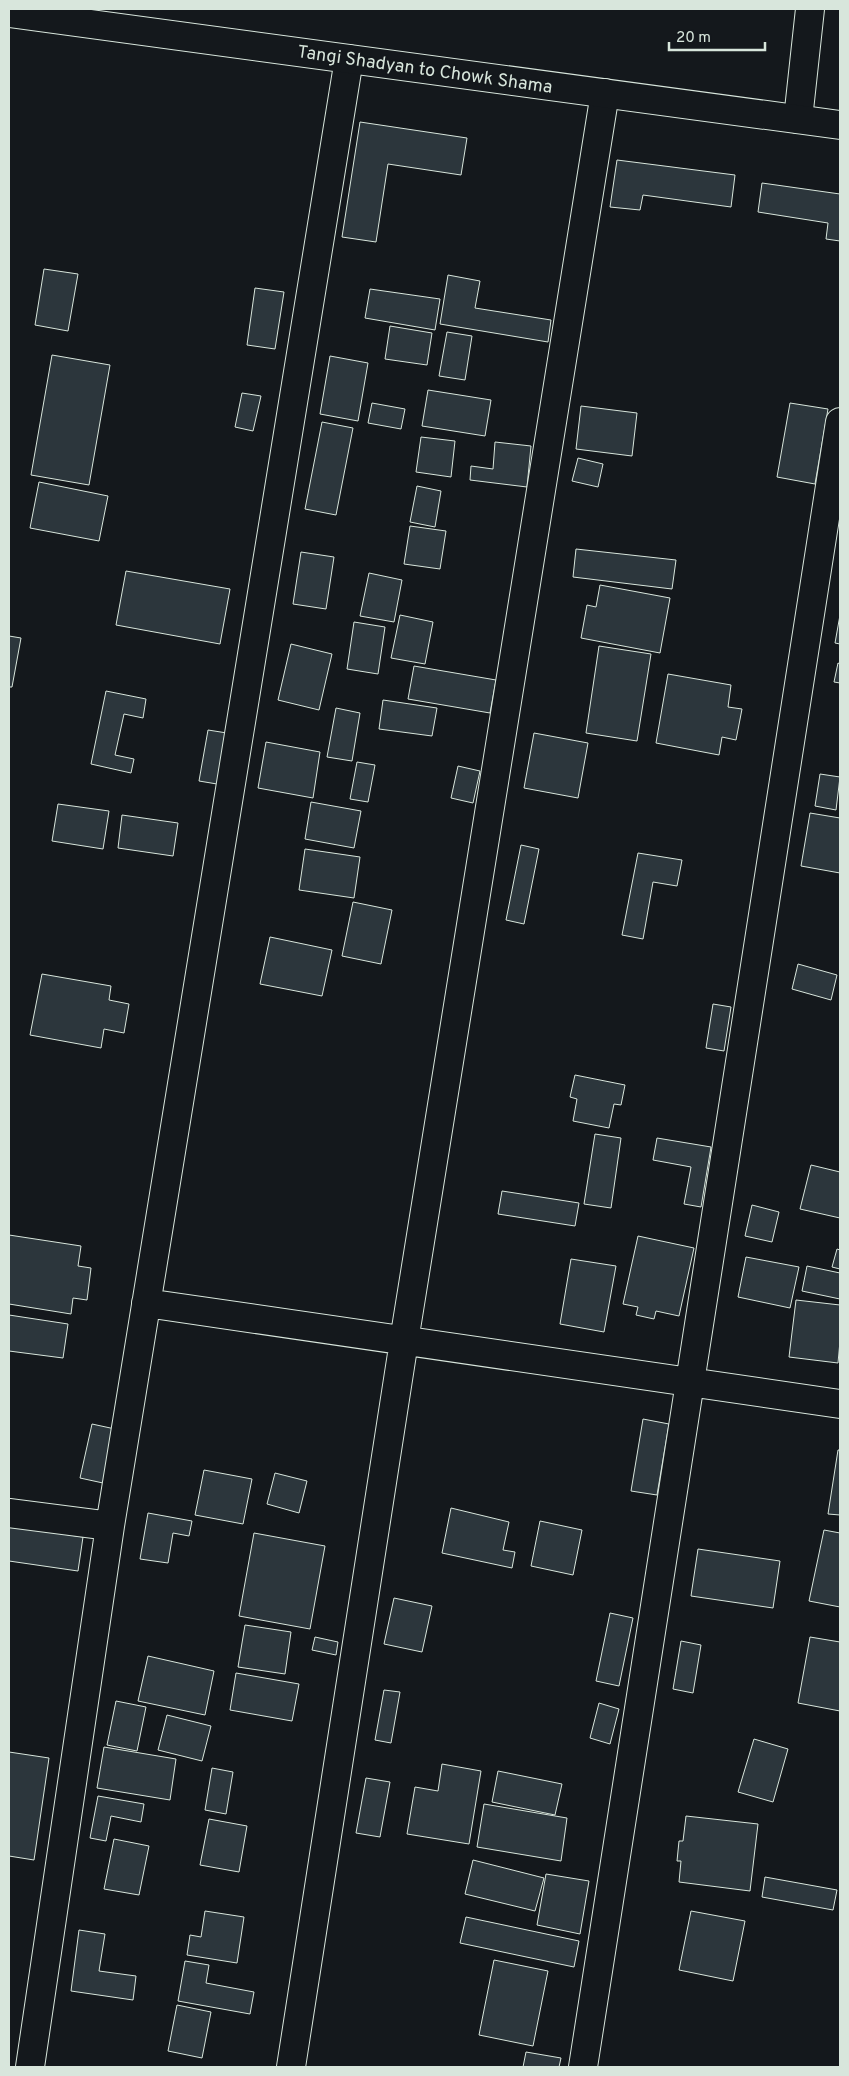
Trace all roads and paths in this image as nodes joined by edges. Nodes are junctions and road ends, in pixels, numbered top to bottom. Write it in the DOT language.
graph roads {
  1 [pos="810,9"];
  2 [pos="9,13"];
  3 [pos="349,58"];
  4 [pos="605,93"];
  5 [pos="798,119"];
  6 [pos="840,125"];
  7 [pos="840,422"];
  8 [pos="146,1303"];
  9 [pos="404,1341"];
  10 [pos="690,1383"];
  11 [pos="840,1404"];
  12 [pos="9,1513"];
  13 [pos="110,1526"];
  14 [pos="30,2067"];
  15 [pos="292,2067"];
  16 [pos="583,2067"];
  1 -- 5 [label="street"];
  2 -- 3 [label="street, Tangi Shadyan to Chowk Shama"];
  3 -- 4 [label="street, Tangi Shadyan to Chowk Shama"];
  3 -- 8 [label="street"];
  4 -- 5 [label="street, Tangi Shadyan to Chowk Shama"];
  4 -- 9 [label="street"];
  5 -- 6 [label="street, Tangi Shadyan to Chowk Shama"];
  7 -- 10 [label="street"];
  8 -- 9 [label="street"];
  8 -- 13 [label="street"];
  9 -- 10 [label="street"];
  9 -- 15 [label="street"];
  10 -- 11 [label="street"];
  10 -- 16 [label="street"];
  12 -- 13 [label="street"];
  13 -- 14 [label="street"];
}
